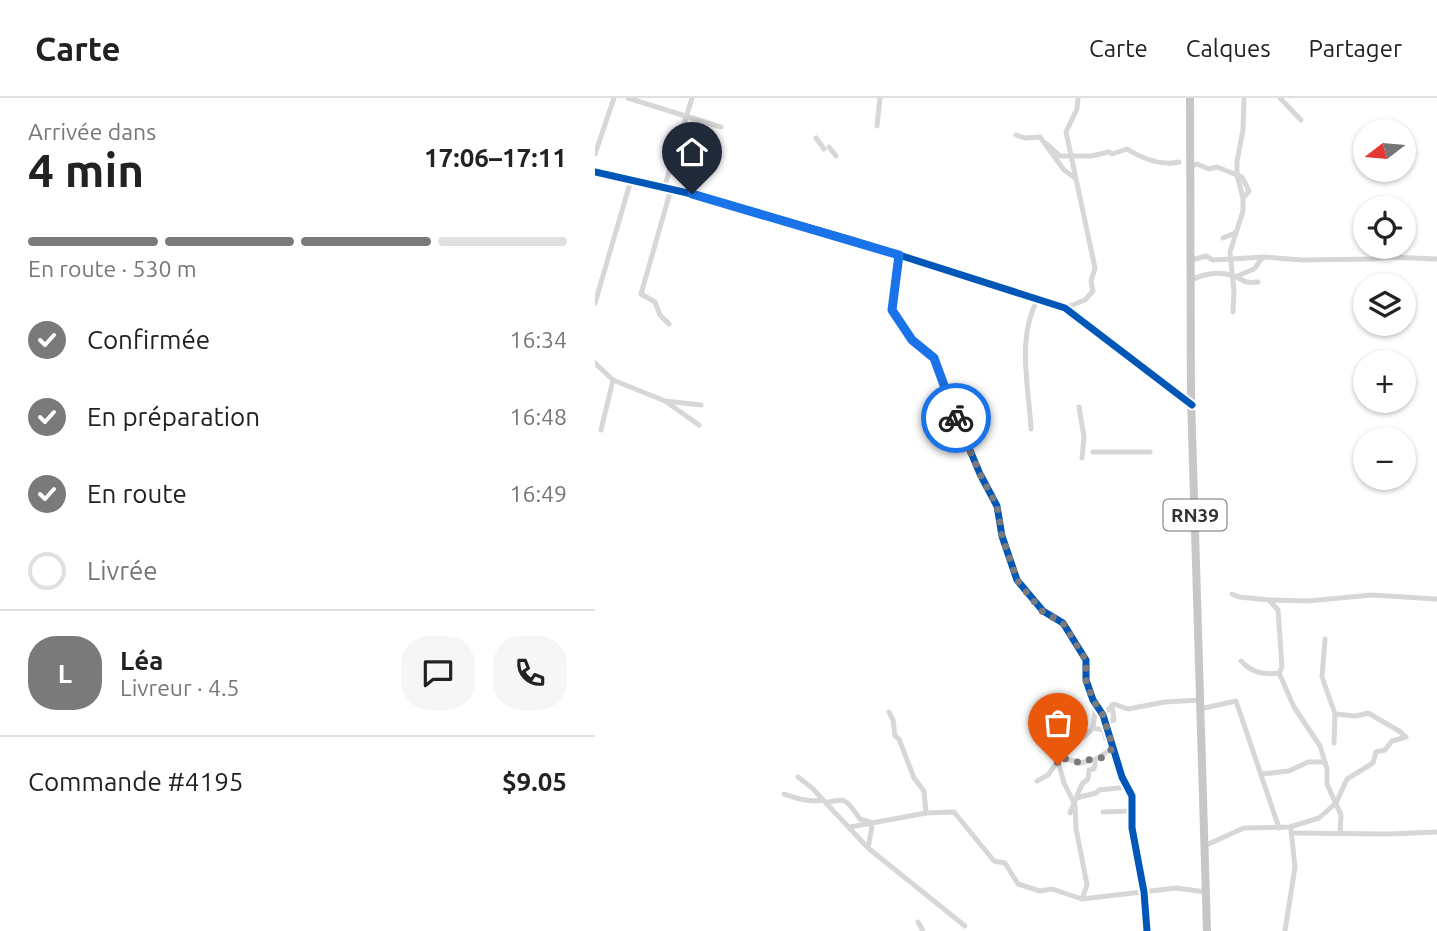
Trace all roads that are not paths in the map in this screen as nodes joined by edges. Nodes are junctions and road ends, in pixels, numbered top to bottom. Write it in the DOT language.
graph roads {
  1 [pos="614,98"];
  2 [pos="628,98"];
  3 [pos="692,98"];
  4 [pos="880,98"];
  5 [pos="1078,98"];
  6 [pos="1190,98"];
  7 [pos="1244,98"];
  8 [pos="1280,98"];
  9 [pos="687,116"];
  10 [pos="1301,120"];
  11 [pos="877,126"];
  12 [pos="721,127"];
  13 [pos="1016,135"];
  14 [pos="816,138"];
  15 [pos="1047,144"];
  16 [pos="595,154"];
  17 [pos="836,156"];
  18 [pos="1071,157"];
  19 [pos="1179,162"];
  20 [pos="1191,167"];
  21 [pos="595,172"];
  22 [pos="1237,175"];
  23 [pos="1075,178"];
  24 [pos="631,180"];
  25 [pos="667,188"];
  26 [pos="1235,233"];
  27 [pos="1223,238"];
  28 [pos="899,255"];
  29 [pos="1263,257"];
  30 [pos="1232,258"];
  31 [pos="1437,259"];
  32 [pos="1191,260"];
  33 [pos="1235,277"];
  34 [pos="1191,280"];
  35 [pos="1258,282"];
  36 [pos="1038,299"];
  37 [pos="595,303"];
  38 [pos="1065,308"];
  39 [pos="1233,312"];
  40 [pos="669,324"];
  41 [pos="595,363"];
  42 [pos="613,380"];
  43 [pos="665,401"];
  44 [pos="1192,404"];
  45 [pos="701,405"];
  46 [pos="1079,407"];
  47 [pos="699,425"];
  48 [pos="1031,429"];
  49 [pos="601,430"];
  50 [pos="1093,452"];
  51 [pos="1150,452"];
  52 [pos="1081,458"];
  53 [pos="1232,593"];
  54 [pos="1437,599"];
  55 [pos="1269,600"];
  56 [pos="1325,639"];
  57 [pos="1241,661"];
  58 [pos="1279,673"];
  59 [pos="1096,705"];
  60 [pos="1112,705"];
  61 [pos="1200,705"];
  62 [pos="889,712"];
  63 [pos="1335,715"];
  64 [pos="1104,719"];
  65 [pos="1093,727"];
  66 [pos="1084,737"];
  67 [pos="1110,739"];
  68 [pos="1052,740"];
  69 [pos="1334,743"];
  70 [pos="1113,748"];
  71 [pos="1096,759"];
  72 [pos="1057,760"];
  73 [pos="1325,762"];
  74 [pos="1262,774"];
  75 [pos="798,777"];
  76 [pos="1088,779"];
  77 [pos="1037,780"];
  78 [pos="1128,787"];
  79 [pos="1069,789"];
  80 [pos="1099,790"];
  81 [pos="784,794"];
  82 [pos="1075,800"];
  83 [pos="824,802"];
  84 [pos="1067,803"];
  85 [pos="1336,803"];
  86 [pos="1131,811"];
  87 [pos="1103,812"];
  88 [pos="926,813"];
  89 [pos="1070,813"];
  90 [pos="870,822"];
  91 [pos="850,827"];
  92 [pos="1279,828"];
  93 [pos="1291,830"];
  94 [pos="1437,832"];
  95 [pos="1340,833"];
  96 [pos="1204,846"];
  97 [pos="869,848"];
  98 [pos="1144,892"];
  99 [pos="1206,892"];
  100 [pos="1082,899"];
  101 [pos="918,922"];
  102 [pos="965,926"];
  103 [pos="923,931"];
  104 [pos="1147,931"];
  105 [pos="1207,931"];
  106 [pos="1285,931"];
  1 -- 16 [label="street"];
  2 -- 9 [label="street"];
  3 -- 9 [label="street"];
  4 -- 11 [label="street"];
  5 -- 18 [label="street"];
  6 -- 20 [label="highway, RN39"];
  7 -- 22 [label="street"];
  8 -- 10 [label="street"];
  9 -- 12 [label="street"];
  9 -- 25 [label="street"];
  13 -- 15 [label="street"];
  14 -- 17 [label="street"];
  15 -- 18 [label="street"];
  15 -- 23 [label="street"];
  18 -- 19 [label="street"];
  18 -- 23 [label="street"];
  20 -- 22 [label="street"];
  20 -- 32 [label="highway, RN39"];
  21 -- 24 [label="street"];
  22 -- 26 [label="street"];
  23 -- 38 [label="street"];
  24 -- 25 [label="street"];
  24 -- 37 [label="street"];
  25 -- 28 [label="street"];
  25 -- 40 [label="street"];
  26 -- 27 [label="street"];
  26 -- 30 [label="street"];
  28 -- 36 [label="street"];
  28 -- 59 [label="street"];
  29 -- 30 [label="street"];
  29 -- 31 [label="street"];
  29 -- 33 [label="street"];
  30 -- 32 [label="street"];
  30 -- 33 [label="street"];
  32 -- 34 [label="highway, RN39"];
  33 -- 34 [label="street"];
  33 -- 35 [label="street"];
  33 -- 39 [label="street"];
  34 -- 44 [label="highway, RN39"];
  36 -- 38 [label="street"];
  36 -- 48 [label="street"];
  38 -- 44 [label="street"];
  41 -- 42 [label="street"];
  42 -- 43 [label="street"];
  42 -- 49 [label="street"];
  43 -- 45 [label="street"];
  43 -- 47 [label="street"];
  44 -- 61 [label="highway, RN39"];
  46 -- 52 [label="street"];
  50 -- 51 [label="street"];
  53 -- 55 [label="street"];
  54 -- 55 [label="street"];
  55 -- 58 [label="street"];
  56 -- 63 [label="street"];
  57 -- 58 [label="street"];
  58 -- 73 [label="street"];
  59 -- 64 [label="street"];
  59 -- 65 [label="street"];
  60 -- 61 [label="street"];
  60 -- 64 [label="street"];
  60 -- 64 [label="street"];
  61 -- 74 [label="street"];
  61 -- 96 [label="highway, RN39"];
  62 -- 88 [label="street"];
  63 -- 69 [label="street"];
  63 -- 85 [label="street"];
  64 -- 67 [label="street"];
  65 -- 66 [label="street"];
  65 -- 67 [label="street"];
  67 -- 70 [label="street"];
  68 -- 72 [label="street"];
  70 -- 71 [label="street"];
  70 -- 78 [label="street"];
  71 -- 72 [label="street"];
  71 -- 76 [label="street"];
  72 -- 77 [label="street"];
  72 -- 79 [label="street"];
  73 -- 74 [label="street"];
  73 -- 85 [label="street"];
  74 -- 92 [label="street"];
  75 -- 83 [label="street"];
  76 -- 80 [label="street"];
  76 -- 82 [label="street"];
  78 -- 80 [label="street"];
  78 -- 86 [label="street"];
  79 -- 82 [label="street"];
  79 -- 84 [label="street"];
  80 -- 82 [label="street"];
  81 -- 83 [label="street"];
  82 -- 89 [label="street"];
  82 -- 100 [label="street"];
  83 -- 90 [label="street"];
  83 -- 91 [label="street"];
  85 -- 93 [label="street"];
  85 -- 95 [label="street"];
  86 -- 87 [label="street"];
  86 -- 98 [label="street"];
  88 -- 90 [label="street"];
  88 -- 100 [label="street"];
  90 -- 91 [label="street"];
  90 -- 97 [label="street"];
  91 -- 97 [label="street"];
  92 -- 93 [label="street"];
  92 -- 96 [label="street"];
  93 -- 95 [label="street"];
  93 -- 106 [label="street"];
  94 -- 95 [label="street"];
  96 -- 99 [label="highway, RN39"];
  97 -- 102 [label="street"];
  98 -- 99 [label="street"];
  98 -- 100 [label="street"];
  98 -- 104 [label="street"];
  99 -- 105 [label="highway, RN39"];
  101 -- 103 [label="street"];
}
